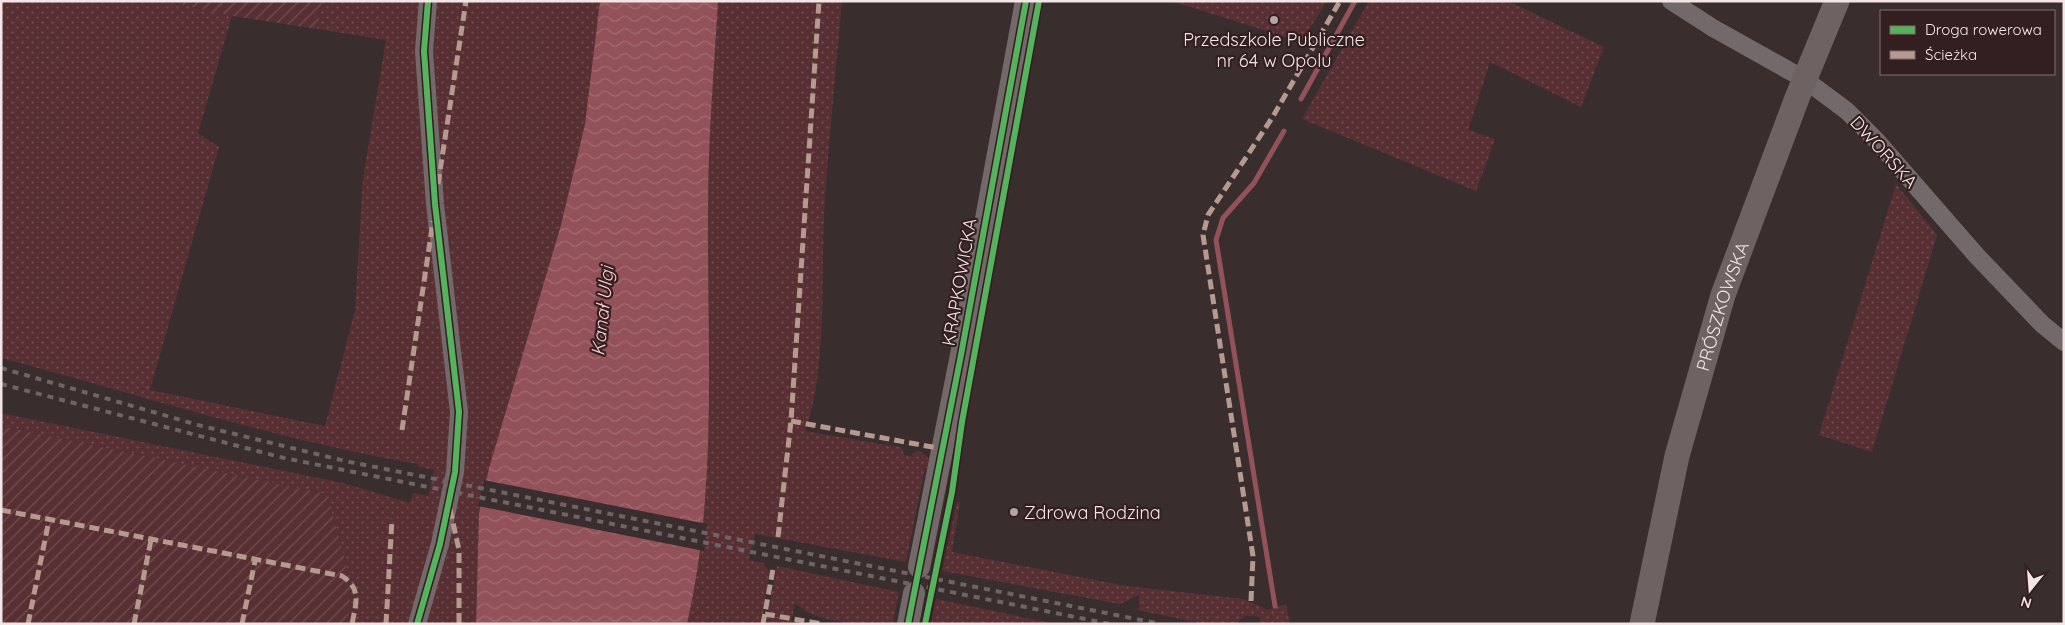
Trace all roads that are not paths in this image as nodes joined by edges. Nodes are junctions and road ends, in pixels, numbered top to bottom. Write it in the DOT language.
graph roads {
  1 [pos="428,1"];
  2 [pos="1026,1"];
  3 [pos="1671,1"];
  4 [pos="1837,1"];
  5 [pos="1804,79"];
  6 [pos="2064,342"];
  7 [pos="920,567"];
  8 [pos="914,593"];
  9 [pos="417,624"];
  10 [pos="908,624"];
  11 [pos="1642,624"];
  1 -- 9 [label="street"];
  2 -- 7 [label="street, KRAPKOWICKA"];
  3 -- 5 [label="street, DWORSKA"];
  4 -- 5 [label="main road, PRÓSZKOWSKA"];
  5 -- 6 [label="street, DWORSKA"];
  5 -- 11 [label="main road, PRÓSZKOWSKA"];
  8 -- 10 [label="street"];
}
